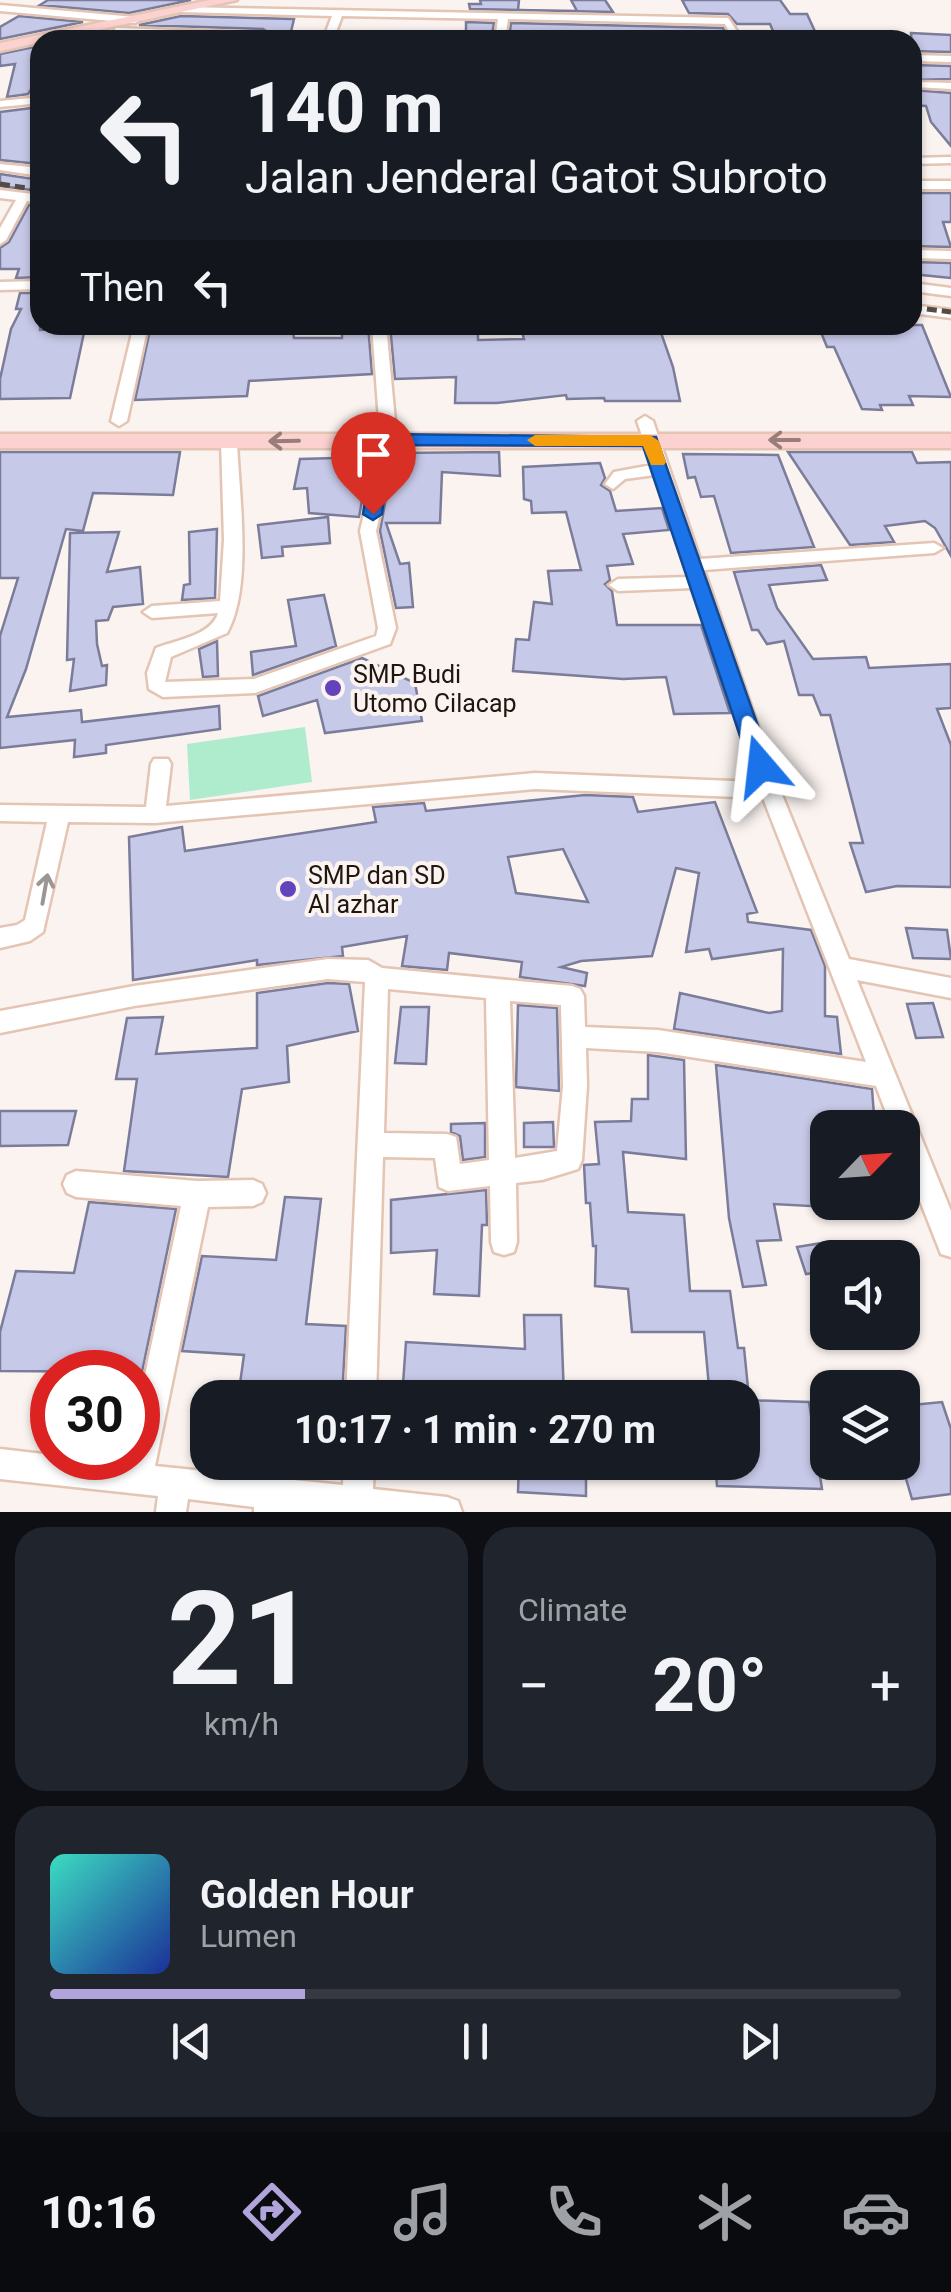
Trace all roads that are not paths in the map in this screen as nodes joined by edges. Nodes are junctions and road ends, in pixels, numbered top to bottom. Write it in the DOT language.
graph roads {
  1 [pos="230,0"];
  2 [pos="457,0"];
  3 [pos="2,3"];
  4 [pos="720,10"];
  5 [pos="187,11"];
  6 [pos="336,18"];
  7 [pos="458,18"];
  8 [pos="503,19"];
  9 [pos="135,20"];
  10 [pos="728,20"];
  11 [pos="404,24"];
  12 [pos="118,30"];
  13 [pos="179,30"];
  14 [pos="332,30"];
  15 [pos="501,30"];
  16 [pos="733,30"];
  17 [pos="30,41"];
  18 [pos="0,47"];
  19 [pos="922,58"];
  20 [pos="951,59"];
  21 [pos="922,85"];
  22 [pos="951,86"];
  23 [pos="30,101"];
  24 [pos="0,104"];
  25 [pos="951,160"];
  26 [pos="922,161"];
  27 [pos="0,167"];
  28 [pos="30,171"];
  29 [pos="922,185"];
  30 [pos="951,185"];
  31 [pos="0,194"];
  32 [pos="23,196"];
  33 [pos="30,197"];
  34 [pos="0,240"];
  35 [pos="922,254"];
  36 [pos="951,255"];
  37 [pos="30,285"];
  38 [pos="0,286"];
  39 [pos="922,288"];
  40 [pos="951,292"];
  41 [pos="922,310"];
  42 [pos="951,314"];
  43 [pos="139,335"];
  44 [pos="379,335"];
  45 [pos="0,422"];
  46 [pos="119,422"];
  47 [pos="951,422"];
  48 [pos="386,430"];
  49 [pos="648,431"];
  50 [pos="951,440"];
  51 [pos="229,441"];
  52 [pos="0,442"];
  53 [pos="660,469"];
  54 [pos="612,484"];
  55 [pos="934,548"];
  56 [pos="696,574"];
  57 [pos="618,585"];
  58 [pos="229,606"];
  59 [pos="152,612"];
  60 [pos="161,764"];
  61 [pos="770,790"];
  62 [pos="0,813"];
  63 [pos="59,814"];
  64 [pos="155,815"];
  65 [pos="0,938"];
  66 [pos="840,967"];
  67 [pos="377,978"];
  68 [pos="951,988"];
  69 [pos="498,990"];
  70 [pos="0,1022"];
  71 [pos="573,1037"];
  72 [pos="883,1076"];
  73 [pos="370,1144"];
  74 [pos="502,1172"];
  75 [pos="76,1184"];
  76 [pos="253,1192"];
  77 [pos="197,1194"];
  78 [pos="943,1202"];
  79 [pos="504,1242"];
  80 [pos="951,1244"];
  81 [pos="160,1370"];
  82 [pos="362,1380"];
  83 [pos="0,1464"];
  84 [pos="30,1468"];
  85 [pos="137,1480"];
  86 [pos="358,1480"];
  87 [pos="173,1498"];
  88 [pos="270,1502"];
  89 [pos="357,1502"];
  90 [pos="447,1512"];
  1 -- 5 [label="main road"];
  2 -- 7 [label="street"];
  3 -- 9 [label="street"];
  4 -- 10 [label="street"];
  5 -- 6 [label="street"];
  5 -- 9 [label="main road"];
  5 -- 13 [label="street"];
  6 -- 7 [label="street"];
  6 -- 11 [label="street"];
  6 -- 14 [label="street"];
  7 -- 8 [label="street"];
  8 -- 10 [label="street"];
  8 -- 15 [label="street"];
  9 -- 12 [label="main road"];
  10 -- 16 [label="street"];
  17 -- 18 [label="main road"];
  19 -- 20 [label="street"];
  21 -- 22 [label="street"];
  23 -- 24 [label="street"];
  25 -- 26 [label="street"];
  27 -- 28 [label="street"];
  29 -- 30 [label="street"];
  31 -- 32 [label="street"];
  32 -- 33 [label="street"];
  32 -- 34 [label="street"];
  35 -- 36 [label="street"];
  37 -- 38 [label="street"];
  39 -- 40 [label="street"];
  41 -- 42 [label="street"];
  43 -- 46 [label="street"];
  44 -- 48 [label="street"];
  45 -- 46 [label="main road"];
  46 -- 48 [label="main road"];
  47 -- 49 [label="main road"];
  48 -- 49 [label="main road"];
  48 -- 51 [label="main road, one-way"];
  48 -- 58 [label="street"];
  50 -- 49 [label="main road, one-way"];
  49 -- 53 [label="street"];
  51 -- 52 [label="main road"];
  51 -- 58 [label="street"];
  53 -- 54 [label="street"];
  53 -- 56 [label="street"];
  55 -- 56 [label="street"];
  56 -- 57 [label="street"];
  56 -- 61 [label="street"];
  58 -- 59 [label="street"];
  60 -- 64 [label="street"];
  61 -- 64 [label="street"];
  61 -- 66 [label="street"];
  62 -- 63 [label="street"];
  63 -- 64 [label="street"];
  65 -- 63 [label="street, one-way"];
  66 -- 68 [label="street"];
  66 -- 72 [label="street"];
  67 -- 69 [label="street"];
  67 -- 70 [label="street"];
  67 -- 73 [label="street"];
  69 -- 71 [label="street"];
  69 -- 74 [label="street"];
  71 -- 72 [label="street"];
  71 -- 74 [label="street"];
  72 -- 78 [label="street"];
  73 -- 74 [label="street"];
  73 -- 82 [label="street"];
  74 -- 79 [label="street"];
  75 -- 77 [label="street"];
  76 -- 77 [label="street"];
  77 -- 81 [label="street"];
  78 -- 80 [label="street"];
  83 -- 84 [label="street"];
  85 -- 87 [label="street"];
  86 -- 89 [label="street"];
  87 -- 88 [label="street"];
  88 -- 89 [label="street"];
  89 -- 90 [label="street"];
}
